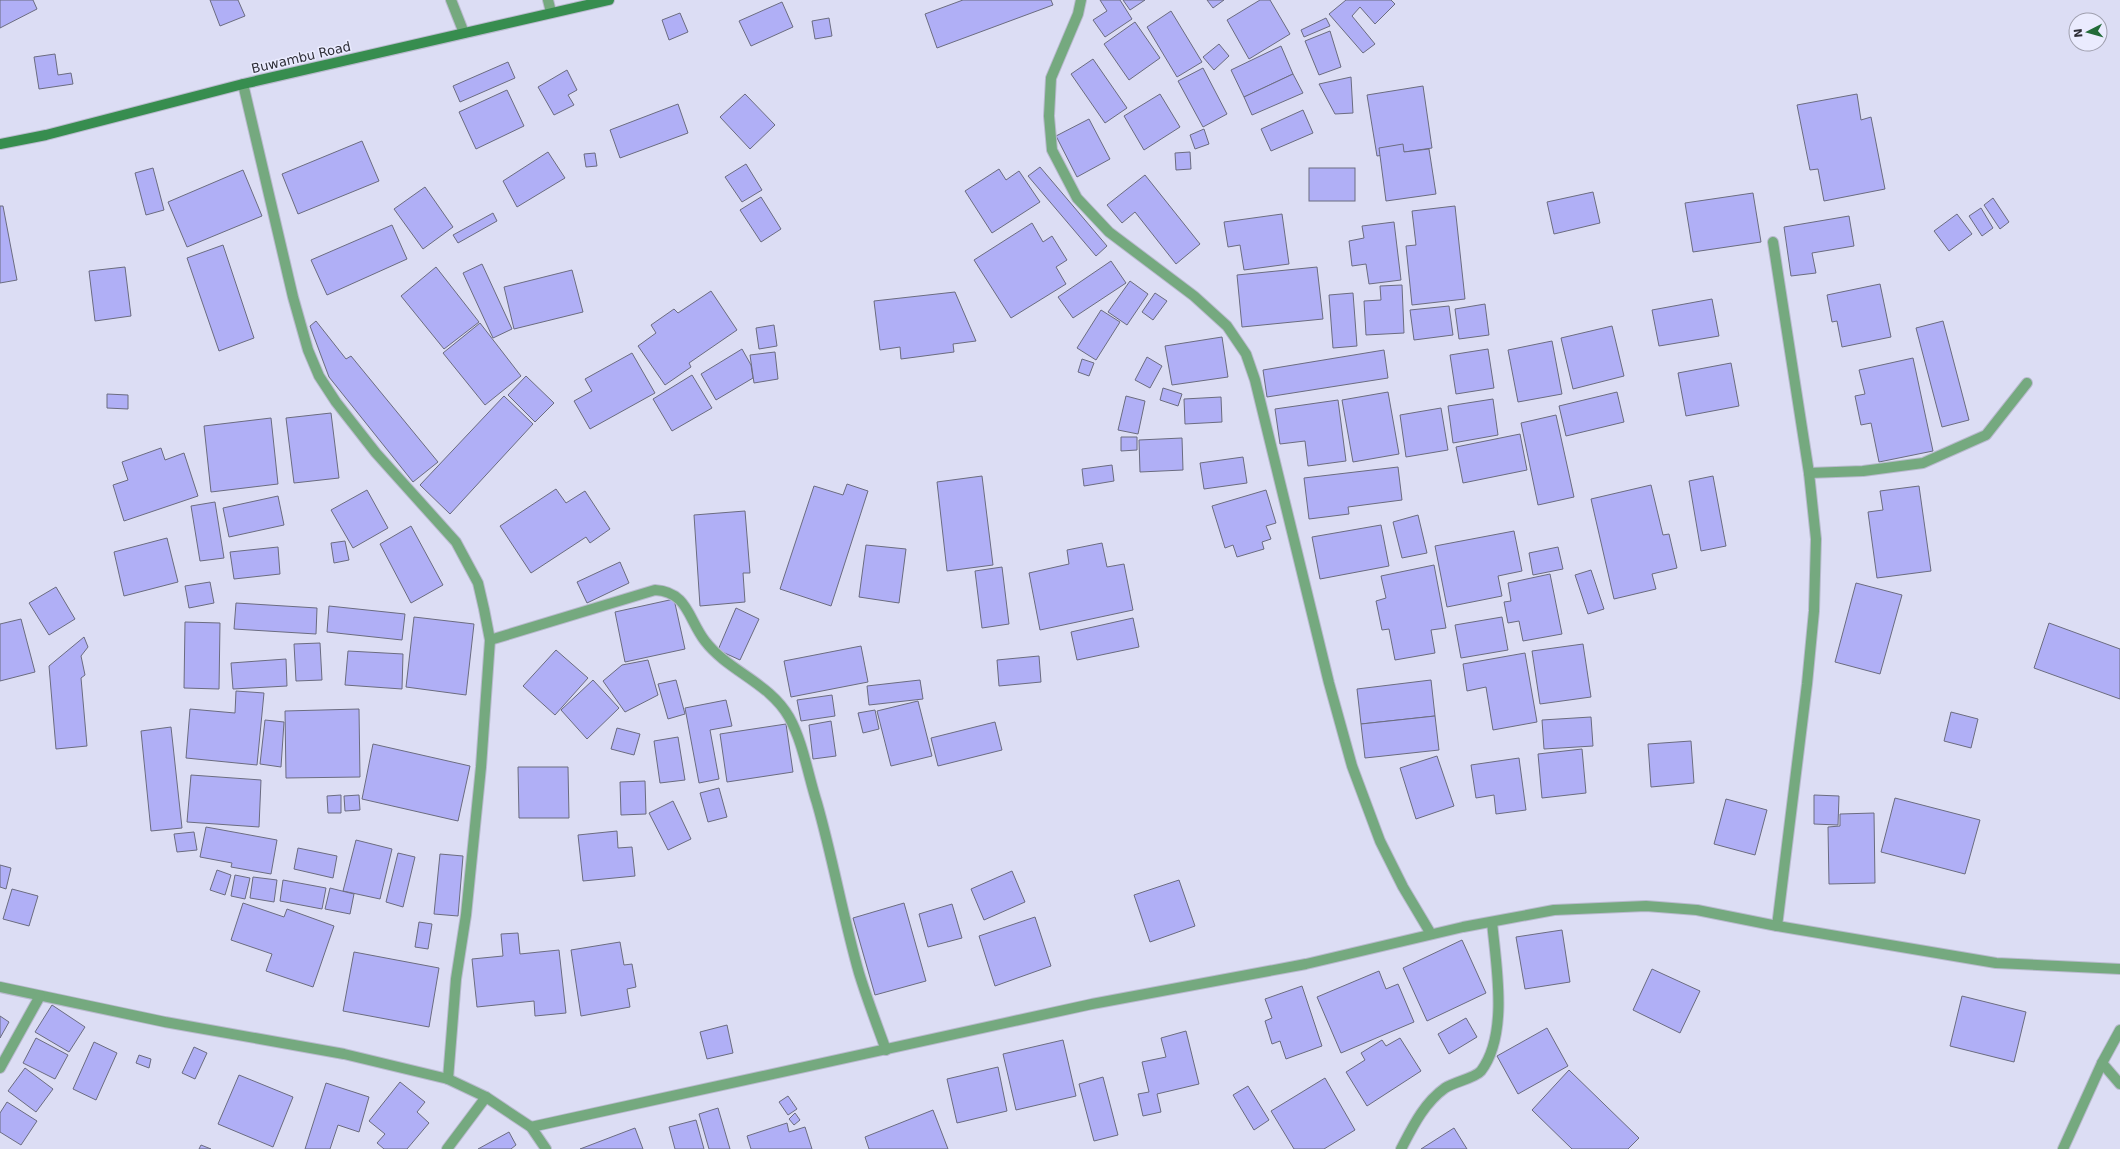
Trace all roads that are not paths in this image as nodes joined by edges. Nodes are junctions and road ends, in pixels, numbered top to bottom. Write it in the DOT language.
graph roads {
  1 [pos="451,0"];
  2 [pos="548,0"];
  3 [pos="609,0"];
  4 [pos="1081,0"];
  5 [pos="550,12"];
  6 [pos="464,33"];
  7 [pos="243,84"];
  8 [pos="0,144"];
  9 [pos="1773,242"];
  10 [pos="2027,383"];
  11 [pos="1809,474"];
  12 [pos="490,640"];
  13 [pos="1492,922"];
  14 [pos="1777,926"];
  15 [pos="1431,934"];
  16 [pos="2120,969"];
  17 [pos="0,987"];
  18 [pos="40,996"];
  19 [pos="2120,1030"];
  20 [pos="886,1050"];
  21 [pos="2102,1063"];
  22 [pos="0,1068"];
  23 [pos="448,1079"];
  24 [pos="2120,1084"];
  25 [pos="486,1097"];
  26 [pos="531,1127"];
  27 [pos="447,1149"];
  28 [pos="546,1149"];
  29 [pos="1401,1149"];
  30 [pos="2063,1149"];
  1 -- 6 [label="street"];
  2 -- 5 [label="street"];
  3 -- 5 [label="street, Buwambu Road"];
  4 -- 15 [label="street"];
  5 -- 6 [label="street, Buwambu Road"];
  6 -- 7 [label="street, Buwambu Road"];
  7 -- 8 [label="street, Buwambu Road"];
  7 -- 12 [label="street"];
  9 -- 11 [label="street"];
  10 -- 11 [label="street"];
  11 -- 14 [label="street"];
  12 -- 20 [label="street"];
  12 -- 23 [label="street"];
  13 -- 14 [label="street"];
  13 -- 15 [label="street"];
  13 -- 29 [label="street"];
  14 -- 16 [label="street"];
  15 -- 20 [label="street"];
  17 -- 18 [label="street"];
  18 -- 22 [label="street"];
  18 -- 23 [label="street"];
  19 -- 21 [label="street"];
  20 -- 26 [label="street"];
  21 -- 24 [label="street"];
  21 -- 30 [label="street"];
  23 -- 25 [label="street"];
  25 -- 26 [label="street"];
  25 -- 27 [label="street"];
  26 -- 28 [label="street"];
}
